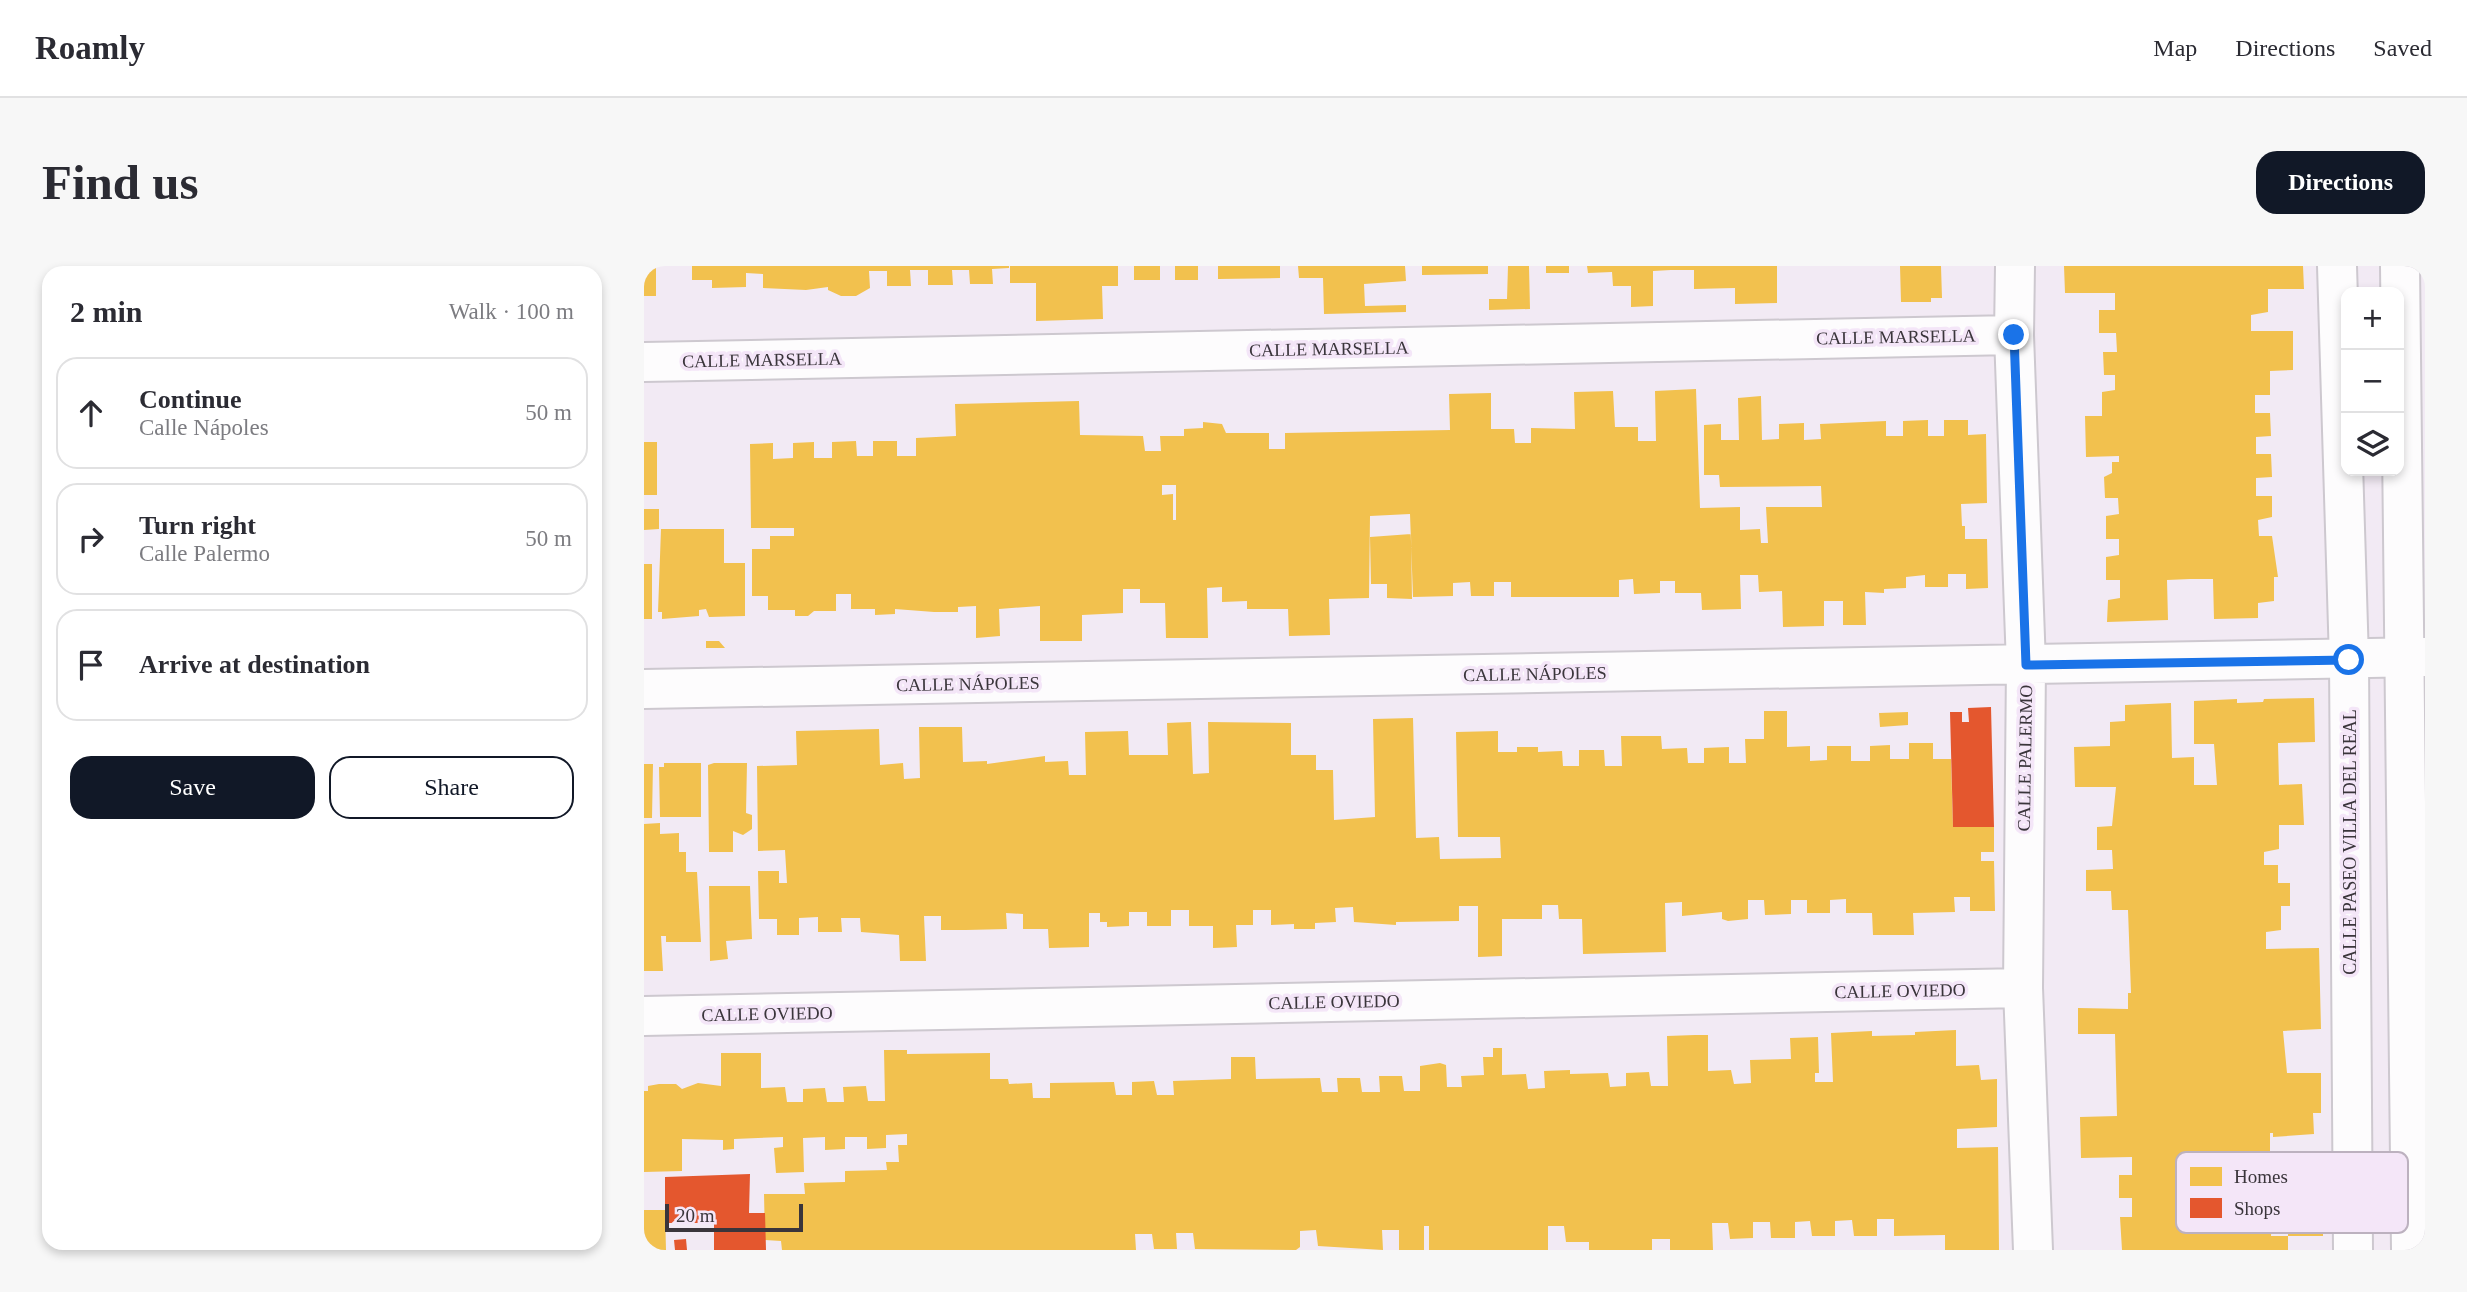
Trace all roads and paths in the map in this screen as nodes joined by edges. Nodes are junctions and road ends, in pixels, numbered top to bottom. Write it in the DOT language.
graph roads {
  1 [pos="2015,266"];
  2 [pos="2337,266"];
  3 [pos="2400,266"];
  4 [pos="2014,335"];
  5 [pos="644,362"];
  6 [pos="2416,658"];
  7 [pos="2349,660"];
  8 [pos="2026,665"];
  9 [pos="644,689"];
  10 [pos="2023,988"];
  11 [pos="644,1016"];
  12 [pos="2352,1152"];
  13 [pos="2033,1250"];
  14 [pos="2411,1250"];
  1 -- 4 [label="street, CALLE PALERMO"];
  2 -- 7 [label="street, CALLE PASEO VILLA DEL REAL"];
  3 -- 6 [label="street"];
  4 -- 5 [label="street, CALLE MARSELLA"];
  4 -- 8 [label="street, CALLE PALERMO"];
  6 -- 7 [label="street, CALLE NÁPOLES"];
  6 -- 14 [label="street"];
  7 -- 8 [label="street, CALLE NÁPOLES"];
  7 -- 12 [label="street, CALLE PASEO VILLA DEL REAL"];
  8 -- 9 [label="street, CALLE NÁPOLES"];
  8 -- 10 [label="street, CALLE PALERMO"];
  10 -- 11 [label="street, CALLE OVIEDO"];
  10 -- 13 [label="street, CALLE PALERMO"];
}
